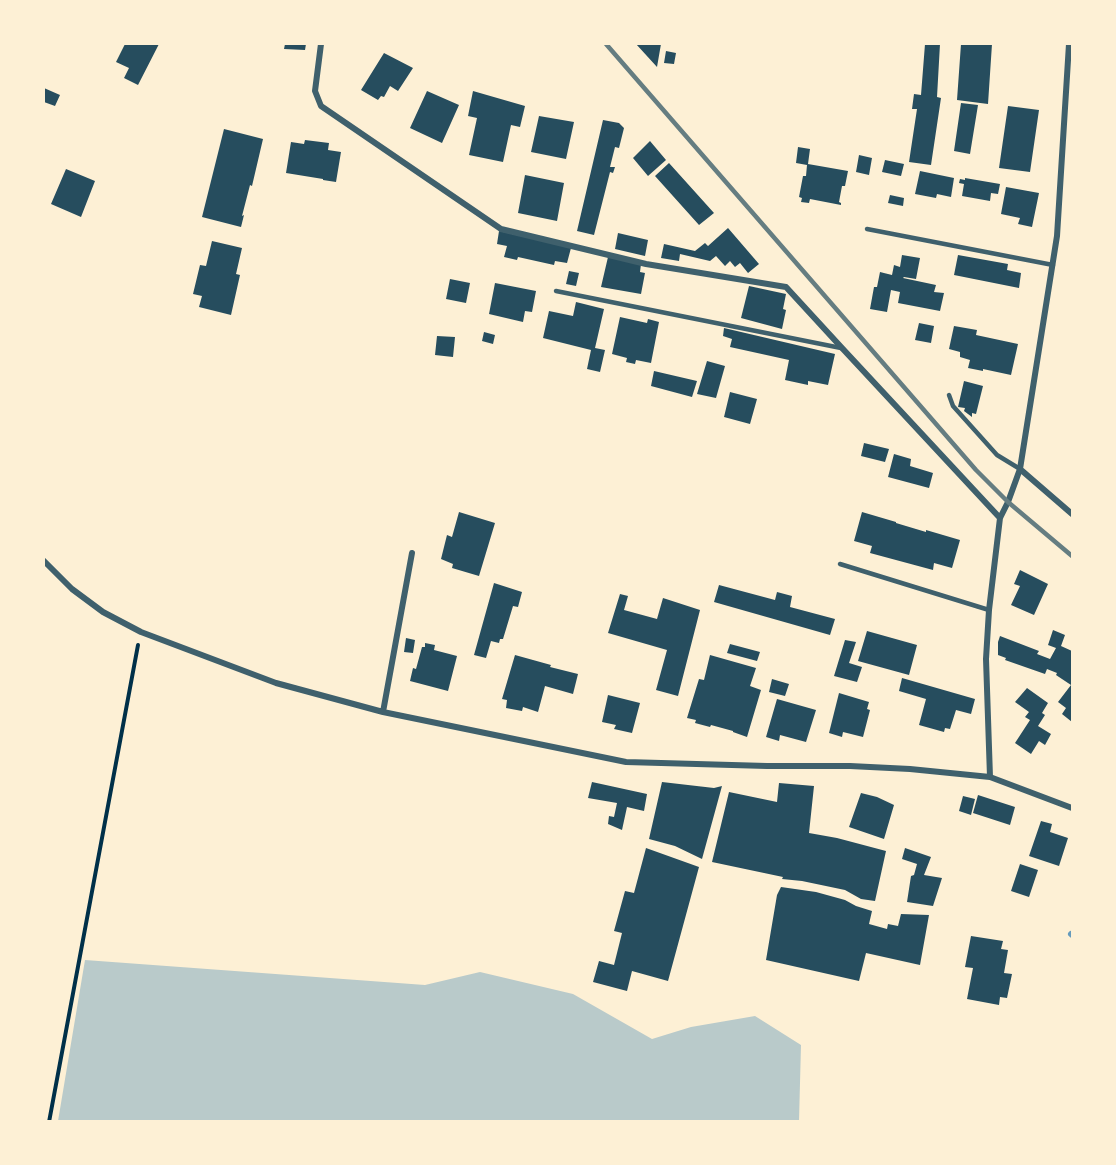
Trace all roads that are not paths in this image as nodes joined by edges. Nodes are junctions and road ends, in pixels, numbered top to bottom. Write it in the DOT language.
graph roads {
  1 [pos="321,44"];
  2 [pos="1069,44"];
  3 [pos="867,229"];
  4 [pos="1053,265"];
  5 [pos="556,291"];
  6 [pos="842,348"];
  7 [pos="950,396"];
  8 [pos="1020,469"];
  9 [pos="1072,514"];
  10 [pos="1000,518"];
  11 [pos="412,553"];
  12 [pos="44,561"];
  13 [pos="840,564"];
  14 [pos="989,610"];
  15 [pos="383,712"];
  16 [pos="990,777"];
  17 [pos="1072,808"];
  1 -- 6 [label="street"];
  2 -- 4 [label="street"];
  3 -- 4 [label="lane"];
  4 -- 8 [label="street"];
  5 -- 6 [label="lane"];
  6 -- 10 [label="street"];
  7 -- 8 [label="lane"];
  8 -- 9 [label="street"];
  8 -- 10 [label="street"];
  10 -- 14 [label="street"];
  11 -- 15 [label="street"];
  12 -- 15 [label="street"];
  13 -- 14 [label="lane"];
  14 -- 16 [label="street"];
  15 -- 16 [label="street"];
  16 -- 17 [label="street"];
}
